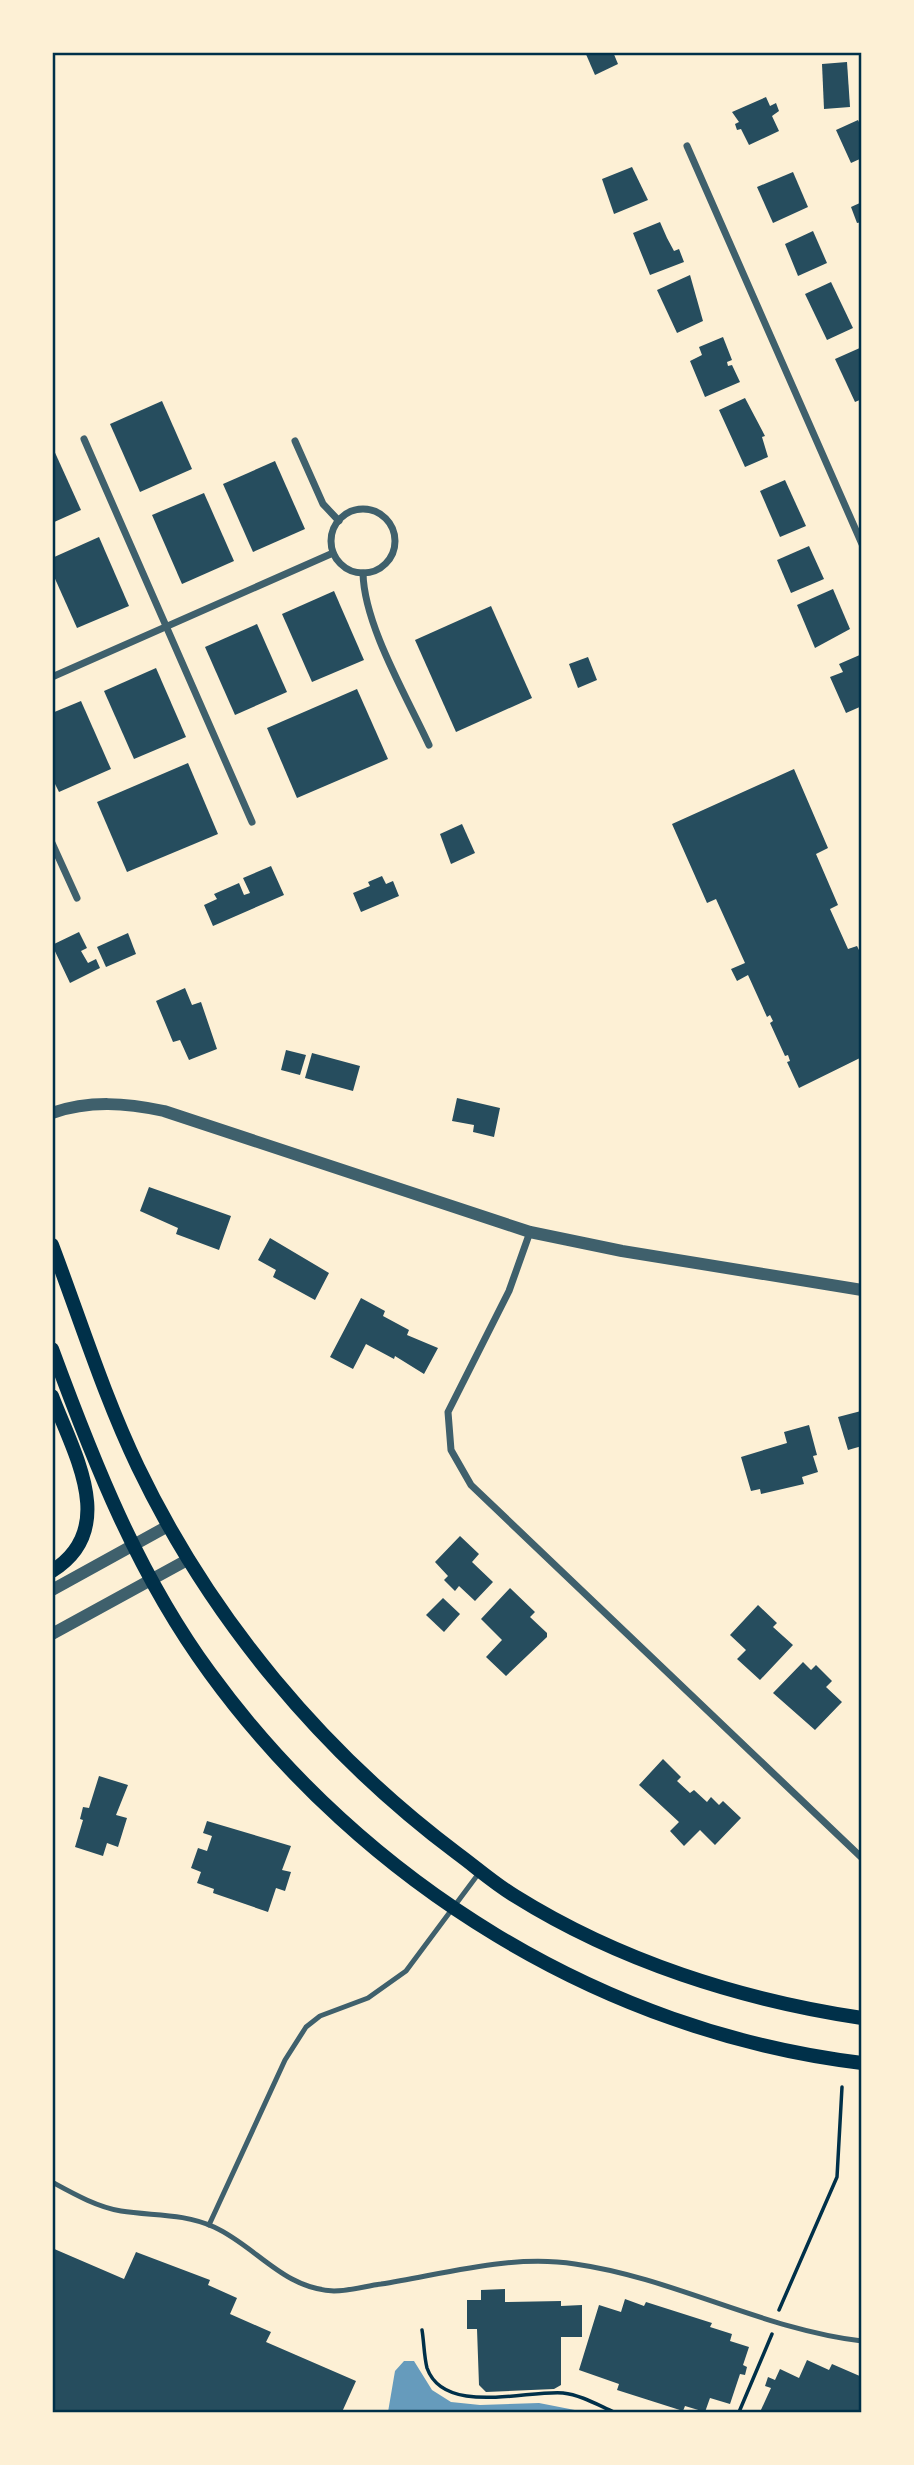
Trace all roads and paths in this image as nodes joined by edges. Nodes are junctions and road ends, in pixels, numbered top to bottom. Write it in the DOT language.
graph roads {
  1 [pos="687,146"];
  2 [pos="84,439"];
  3 [pos="295,442"];
  4 [pos="339,521"];
  5 [pos="862,544"];
  6 [pos="333,553"];
  7 [pos="363,573"];
  8 [pos="167,627"];
  9 [pos="52,677"];
  10 [pos="429,745"];
  11 [pos="252,822"];
  12 [pos="52,843"];
  13 [pos="77,898"];
  14 [pos="52,1113"];
  15 [pos="530,1232"];
  16 [pos="52,1245"];
  17 [pos="862,1290"];
  18 [pos="52,1349"];
  19 [pos="52,1396"];
  20 [pos="168,1525"];
  21 [pos="133,1545"];
  22 [pos="189,1559"];
  23 [pos="52,1571"];
  24 [pos="151,1579"];
  25 [pos="52,1590"];
  26 [pos="52,1634"];
  27 [pos="862,1858"];
  28 [pos="481,1871"];
  29 [pos="454,1907"];
  30 [pos="862,2018"];
  31 [pos="862,2063"];
  32 [pos="842,2087"];
  33 [pos="52,2182"];
  34 [pos="209,2225"];
  35 [pos="775,2323"];
  36 [pos="422,2330"];
  37 [pos="862,2341"];
  38 [pos="614,2413"];
  39 [pos="739,2413"];
  1 -- 5 [label="street"];
  2 -- 8 [label="street"];
  3 -- 4 [label="street"];
  4 -- 6 [label="street"];
  4 -- 7 [label="street"];
  6 -- 7 [label="street"];
  6 -- 8 [label="street"];
  7 -- 10 [label="street"];
  8 -- 9 [label="street"];
  8 -- 11 [label="street"];
  12 -- 13 [label="street"];
  14 -- 15 [label="street"];
  15 -- 17 [label="street"];
  15 -- 27 [label="street"];
  16 -- 20 [label="main road"];
  18 -- 21 [label="main road"];
  19 -- 23 [label="main road"];
  20 -- 21 [label="street"];
  20 -- 22 [label="main road"];
  21 -- 24 [label="main road"];
  21 -- 25 [label="street"];
  22 -- 24 [label="street"];
  22 -- 28 [label="main road"];
  24 -- 26 [label="street"];
  24 -- 29 [label="main road"];
  28 -- 29 [label="lane"];
  28 -- 30 [label="main road"];
  29 -- 31 [label="main road"];
  29 -- 34 [label="lane"];
  32 -- 35 [label="path"];
  33 -- 34 [label="lane"];
  34 -- 35 [label="lane"];
  35 -- 37 [label="lane"];
  35 -- 39 [label="path"];
  36 -- 38 [label="path"];
}
